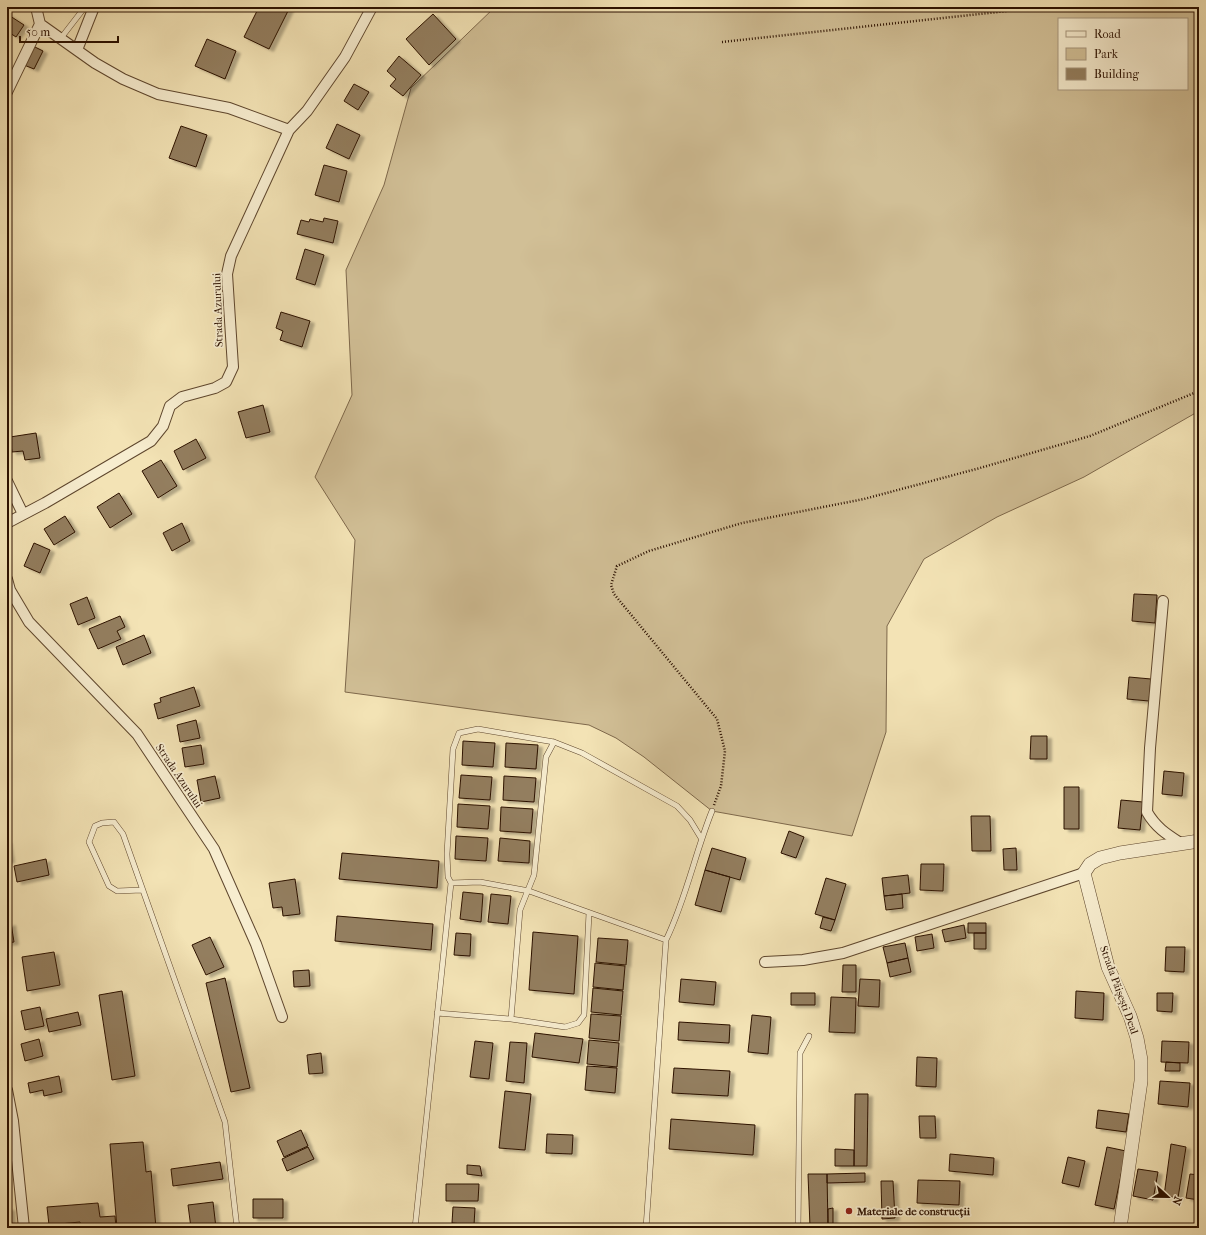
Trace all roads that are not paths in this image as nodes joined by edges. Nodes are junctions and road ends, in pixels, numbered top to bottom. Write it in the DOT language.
graph roads {
  1 [pos="36,7"];
  2 [pos="85,7"];
  3 [pos="94,7"];
  4 [pos="372,7"];
  5 [pos="40,24"];
  6 [pos="61,38"];
  7 [pos="77,50"];
  8 [pos="7,92"];
  9 [pos="289,130"];
  10 [pos="7,481"];
  11 [pos="23,514"];
  12 [pos="7,523"];
  13 [pos="7,580"];
  14 [pos="1163,601"];
  15 [pos="554,742"];
  16 [pos="712,811"];
  17 [pos="701,838"];
  18 [pos="1199,841"];
  19 [pos="1182,844"];
  20 [pos="1084,873"];
  21 [pos="451,883"];
  22 [pos="142,890"];
  23 [pos="529,890"];
  24 [pos="589,912"];
  25 [pos="666,940"];
  26 [pos="765,962"];
  27 [pos="437,1013"];
  28 [pos="282,1017"];
  29 [pos="511,1019"];
  30 [pos="809,1036"];
  31 [pos="7,1090"];
  32 [pos="24,1228"];
  33 [pos="237,1228"];
  34 [pos="415,1228"];
  35 [pos="646,1228"];
  36 [pos="798,1228"];
  37 [pos="1120,1228"];
  1 -- 5 [label="street"];
  2 -- 6 [label="lane"];
  3 -- 7 [label="street"];
  4 -- 9 [label="street, Strada Azurului"];
  5 -- 6 [label="street"];
  5 -- 8 [label="street"];
  6 -- 7 [label="street"];
  7 -- 9 [label="street"];
  9 -- 11 [label="street, Strada Azurului"];
  10 -- 11 [label="street"];
  11 -- 12 [label="street, Strada Azurului"];
  13 -- 28 [label="street, Strada Azurului"];
  14 -- 19 [label="street"];
  15 -- 17 [label="lane"];
  15 -- 21 [label="lane"];
  15 -- 23 [label="lane"];
  16 -- 17 [label="lane"];
  17 -- 25 [label="lane"];
  18 -- 19 [label="street"];
  19 -- 20 [label="street"];
  20 -- 26 [label="street"];
  20 -- 37 [label="street, Strada Păișești Deal"];
  21 -- 23 [label="lane"];
  21 -- 27 [label="lane"];
  22 -- 22 [label="lane"];
  22 -- 33 [label="lane"];
  23 -- 24 [label="lane"];
  23 -- 29 [label="lane"];
  24 -- 25 [label="lane"];
  24 -- 29 [label="lane"];
  25 -- 35 [label="lane"];
  27 -- 29 [label="lane"];
  27 -- 34 [label="lane"];
  30 -- 36 [label="lane"];
  31 -- 32 [label="street"];
}
